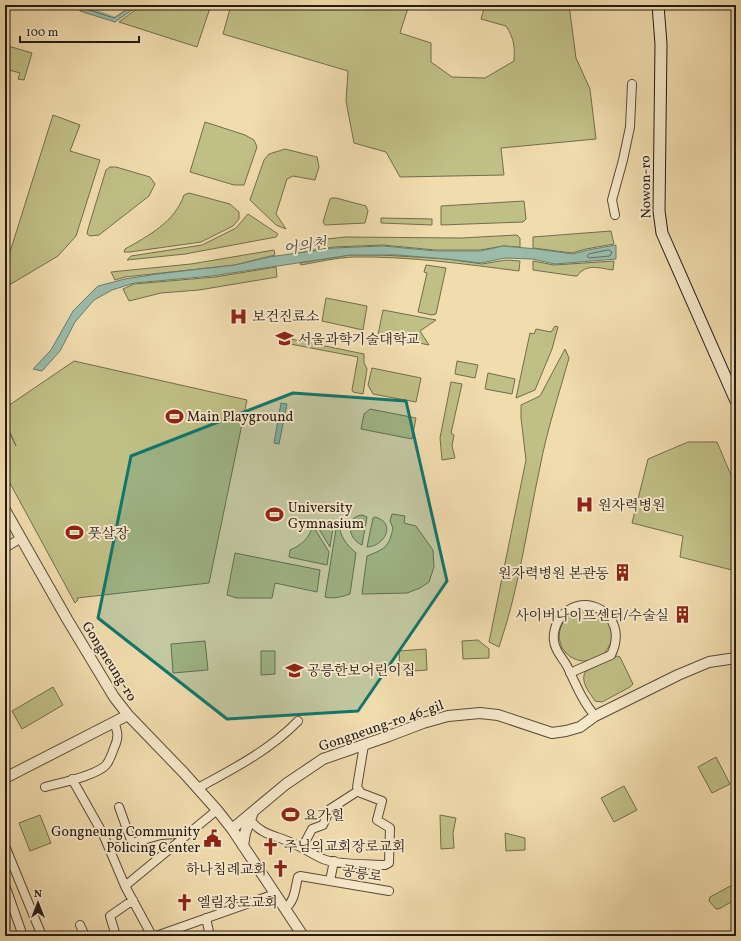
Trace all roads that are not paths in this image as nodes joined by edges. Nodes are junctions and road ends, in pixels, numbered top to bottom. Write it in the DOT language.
graph roads {
  1 [pos="658,5"];
  2 [pos="632,84"];
  3 [pos="615,215"];
  4 [pos="736,401"];
  5 [pos="5,510"];
  6 [pos="21,538"];
  7 [pos="5,548"];
  8 [pos="736,658"];
  9 [pos="570,673"];
  10 [pos="128,715"];
  11 [pos="595,716"];
  12 [pos="298,721"];
  13 [pos="114,722"];
  14 [pos="364,745"];
  15 [pos="5,778"];
  16 [pos="72,779"];
  17 [pos="45,787"];
  18 [pos="198,788"];
  19 [pos="358,791"];
  20 [pos="118,807"];
  21 [pos="217,810"];
  22 [pos="255,810"];
  23 [pos="250,820"];
  24 [pos="232,829"];
  25 [pos="188,833"];
  26 [pos="132,843"];
  27 [pos="5,846"];
  28 [pos="243,846"];
  29 [pos="302,848"];
  30 [pos="110,849"];
  31 [pos="334,861"];
  32 [pos="330,881"];
  33 [pos="5,885"];
  34 [pos="125,886"];
  35 [pos="389,891"];
  36 [pos="275,894"];
  37 [pos="133,900"];
  38 [pos="285,908"];
  39 [pos="206,918"];
  40 [pos="80,925"];
  41 [pos="180,932"];
  42 [pos="23,936"];
  43 [pos="42,936"];
  44 [pos="85,936"];
  45 [pos="116,936"];
  46 [pos="152,936"];
  47 [pos="156,936"];
  48 [pos="210,936"];
  49 [pos="302,936"];
  1 -- 4 [label="main road, Nowon-ro"];
  2 -- 3 [label="street"];
  5 -- 6 [label="street, Gongneung-ro"];
  6 -- 7 [label="street"];
  6 -- 10 [label="street, Gongneung-ro"];
  8 -- 11 [label="street, Gongneung-ro 46-gil"];
  9 -- 9 [label="street"];
  9 -- 11 [label="street"];
  10 -- 13 [label="street"];
  10 -- 18 [label="street, Gongneung-ro"];
  11 -- 14 [label="street, Gongneung-ro 46-gil"];
  12 -- 18 [label="street"];
  13 -- 15 [label="street"];
  13 -- 16 [label="street"];
  14 -- 19 [label="street"];
  14 -- 22 [label="street, Gongneung-ro 46-gil"];
  16 -- 17 [label="street"];
  16 -- 30 [label="street"];
  18 -- 21 [label="street, Gongneung-ro"];
  19 -- 29 [label="street"];
  19 -- 31 [label="street"];
  20 -- 26 [label="street"];
  21 -- 24 [label="street, Gongneung-ro"];
  21 -- 25 [label="street"];
  22 -- 23 [label="street"];
  22 -- 24 [label="street, Gongneung-ro 46-gil"];
  23 -- 28 [label="street"];
  23 -- 29 [label="street"];
  24 -- 28 [label="street, Gongneung-ro"];
  25 -- 26 [label="street"];
  25 -- 34 [label="street"];
  26 -- 30 [label="street"];
  27 -- 43 [label="street"];
  28 -- 36 [label="street, Gongneung-ro"];
  29 -- 31 [label="street"];
  30 -- 34 [label="street"];
  31 -- 32 [label="street, 공릉로"];
  32 -- 35 [label="street, 공릉로"];
  32 -- 38 [label="street, 공릉로"];
  33 -- 42 [label="street"];
  34 -- 37 [label="street"];
  36 -- 38 [label="street, Gongneung-ro"];
  36 -- 39 [label="street"];
  37 -- 45 [label="street"];
  37 -- 46 [label="street"];
  38 -- 49 [label="street, Gongneung-ro"];
  39 -- 41 [label="street"];
  39 -- 48 [label="street"];
  40 -- 44 [label="street"];
  41 -- 47 [label="street"];
}
